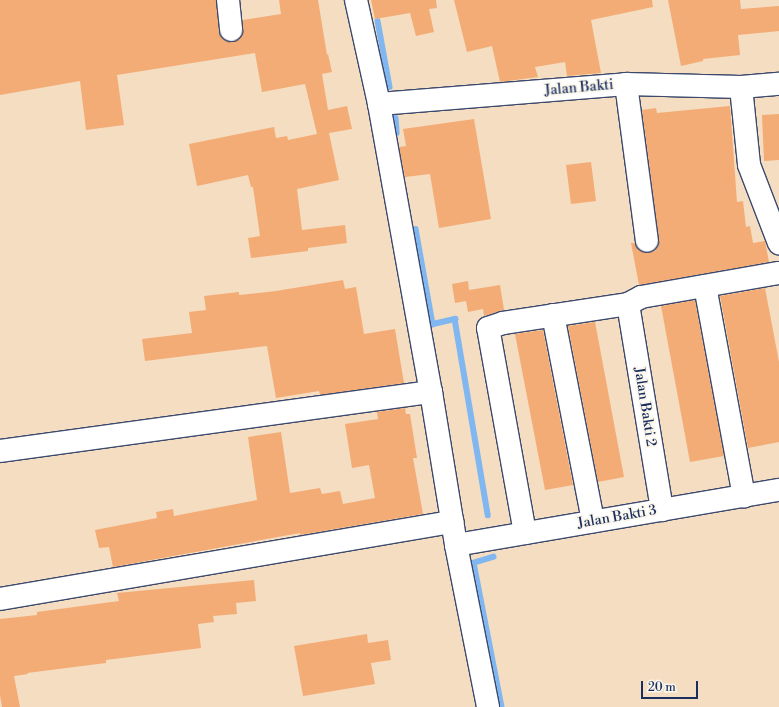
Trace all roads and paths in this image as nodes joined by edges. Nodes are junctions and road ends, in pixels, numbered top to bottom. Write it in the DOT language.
graph roads {
  1 [pos="228,0"];
  2 [pos="356,0"];
  3 [pos="231,30"];
  4 [pos="626,84"];
  5 [pos="779,84"];
  6 [pos="740,87"];
  7 [pos="378,104"];
  8 [pos="647,241"];
  9 [pos="779,242"];
  10 [pos="779,273"];
  11 [pos="705,286"];
  12 [pos="628,304"];
  13 [pos="553,315"];
  14 [pos="431,392"];
  15 [pos="0,451"];
  16 [pos="779,490"];
  17 [pos="744,496"];
  18 [pos="662,510"];
  19 [pos="593,521"];
  20 [pos="452,522"];
  21 [pos="525,533"];
  22 [pos="456,545"];
  23 [pos="0,599"];
  24 [pos="488,707"];
  1 -- 3 [label="street"];
  2 -- 7 [label="street"];
  4 -- 6 [label="street, Jalan Bakti"];
  4 -- 7 [label="street, Jalan Bakti"];
  4 -- 8 [label="street"];
  5 -- 6 [label="street, Jalan Bakti"];
  6 -- 9 [label="street"];
  7 -- 14 [label="street"];
  10 -- 11 [label="street"];
  11 -- 12 [label="street"];
  11 -- 17 [label="street"];
  12 -- 13 [label="street"];
  12 -- 18 [label="street, Jalan Bakti 2"];
  13 -- 19 [label="street"];
  13 -- 21 [label="street"];
  14 -- 15 [label="street"];
  14 -- 20 [label="street"];
  16 -- 17 [label="street, Jalan Bakti 3"];
  17 -- 18 [label="street, Jalan Bakti 3"];
  18 -- 19 [label="street, Jalan Bakti 3"];
  19 -- 21 [label="street, Jalan Bakti 3"];
  20 -- 22 [label="street"];
  20 -- 23 [label="street"];
  21 -- 22 [label="street, Jalan Bakti 3"];
  22 -- 24 [label="street"];
}
